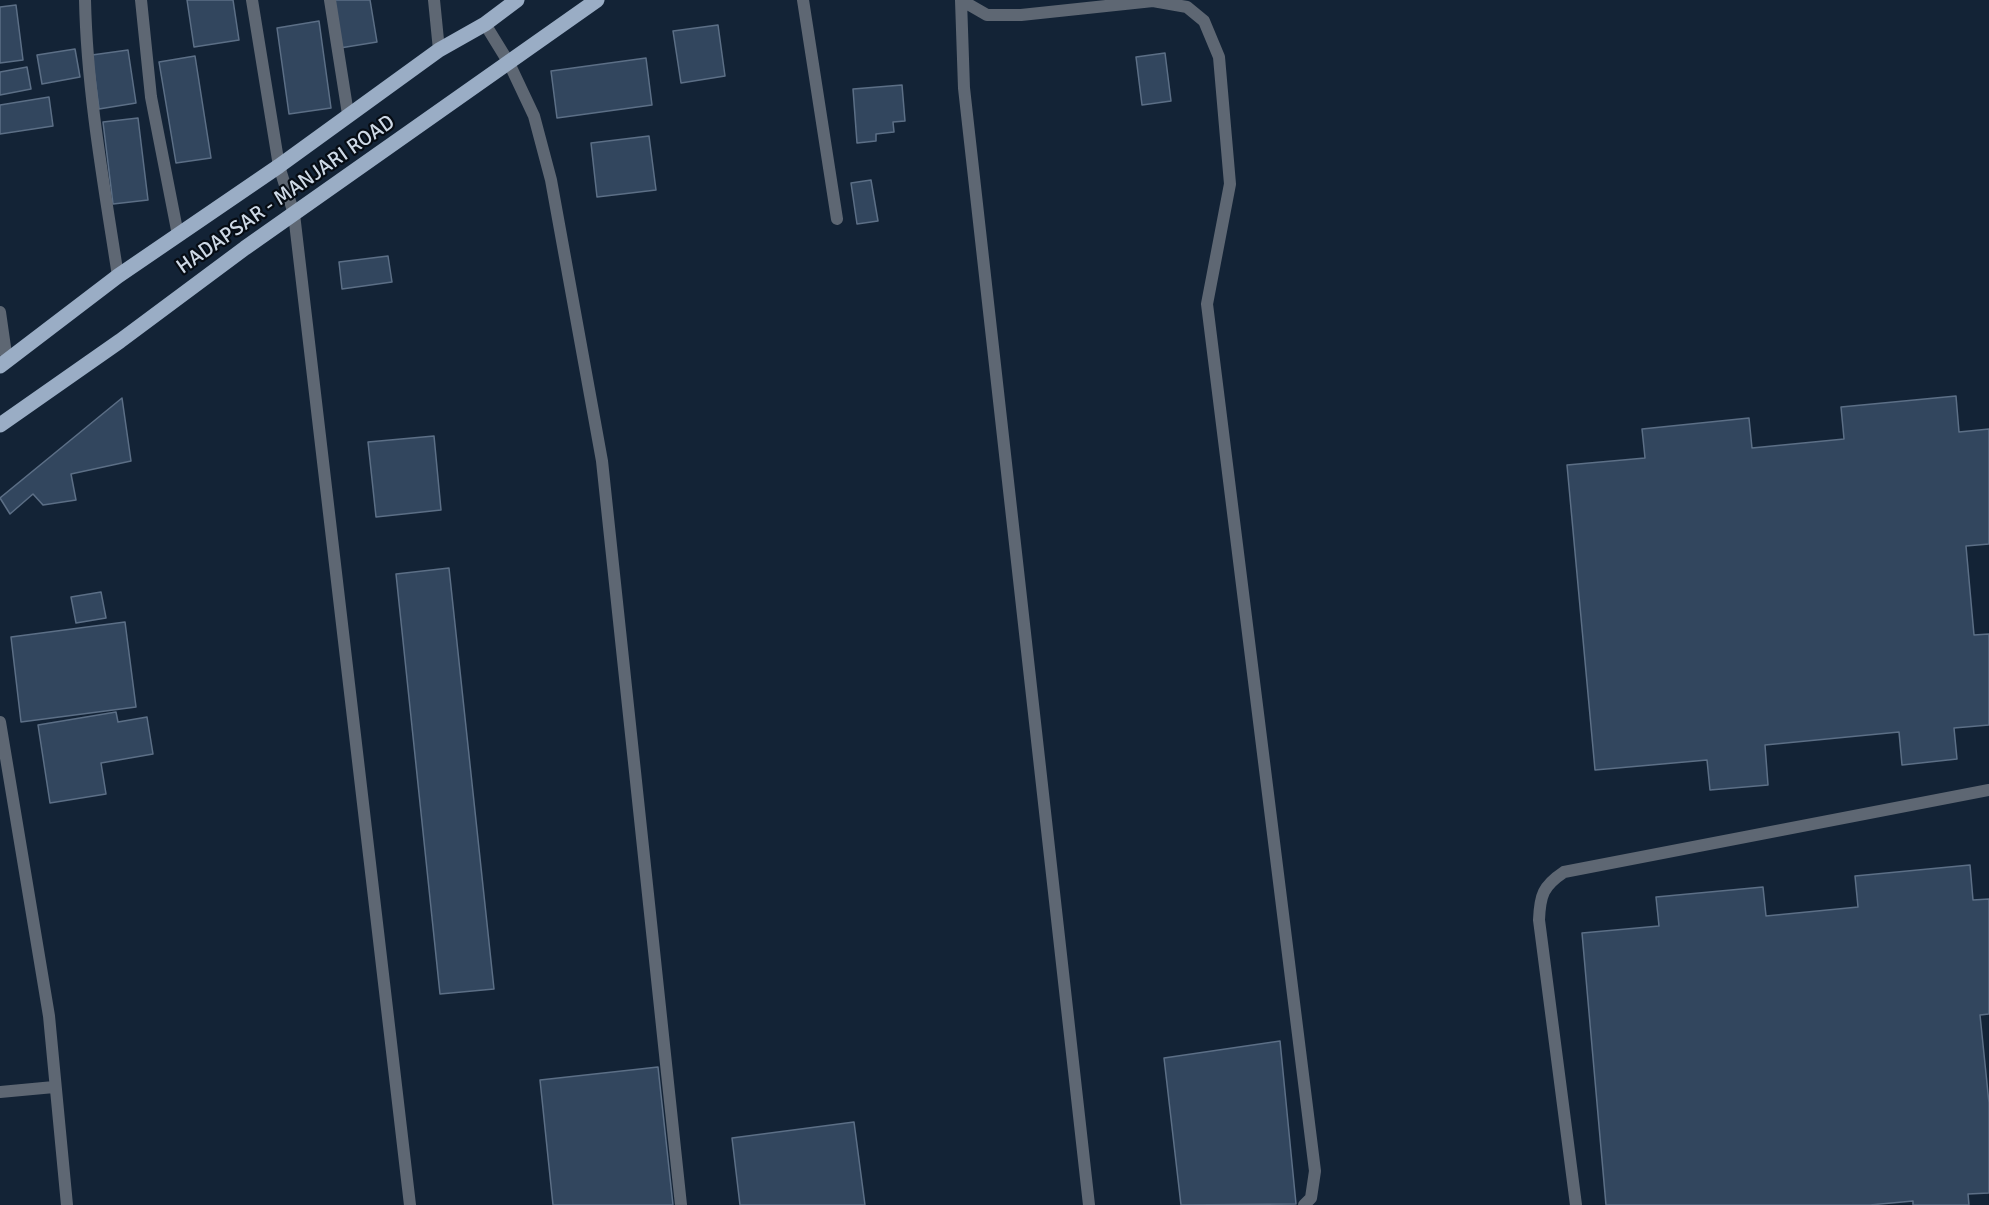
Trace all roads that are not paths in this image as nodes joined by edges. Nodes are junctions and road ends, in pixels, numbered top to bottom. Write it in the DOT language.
graph roads {
  1 [pos="85,0"];
  2 [pos="141,0"];
  3 [pos="252,0"];
  4 [pos="330,0"];
  5 [pos="434,0"];
  6 [pos="517,0"];
  7 [pos="597,0"];
  8 [pos="803,0"];
  9 [pos="961,0"];
  10 [pos="485,24"];
  11 [pos="439,50"];
  12 [pos="509,63"];
  13 [pos="348,114"];
  14 [pos="279,166"];
  15 [pos="294,214"];
  16 [pos="837,219"];
  17 [pos="178,235"];
  18 [pos="118,276"];
  19 [pos="0,312"];
  20 [pos="3,364"];
  21 [pos="0,425"];
  22 [pos="0,722"];
  23 [pos="1989,790"];
  24 [pos="54,1087"];
  25 [pos="0,1092"];
  26 [pos="67,1205"];
  27 [pos="410,1205"];
  28 [pos="681,1205"];
  29 [pos="1089,1205"];
  30 [pos="1304,1205"];
  31 [pos="1576,1205"];
  1 -- 18 [label="street"];
  2 -- 17 [label="street"];
  3 -- 14 [label="street"];
  4 -- 13 [label="street"];
  5 -- 11 [label="street"];
  6 -- 10 [label="main road, HADAPSAR - MANJARI ROAD"];
  7 -- 12 [label="main road, HADAPSAR - MANJARI ROAD"];
  8 -- 16 [label="street"];
  9 -- 29 [label="street"];
  9 -- 30 [label="street"];
  10 -- 11 [label="main road, HADAPSAR - MANJARI ROAD"];
  10 -- 12 [label="street"];
  11 -- 13 [label="main road, HADAPSAR - MANJARI ROAD"];
  12 -- 15 [label="main road, HADAPSAR - MANJARI ROAD"];
  12 -- 28 [label="street"];
  13 -- 14 [label="main road, HADAPSAR - MANJARI ROAD"];
  14 -- 15 [label="street"];
  14 -- 17 [label="main road, HADAPSAR - MANJARI ROAD"];
  15 -- 21 [label="main road, HADAPSAR - MANJARI ROAD"];
  15 -- 27 [label="street"];
  17 -- 18 [label="main road, HADAPSAR - MANJARI ROAD"];
  18 -- 20 [label="main road, HADAPSAR - MANJARI ROAD"];
  19 -- 20 [label="street"];
  22 -- 24 [label="street"];
  23 -- 31 [label="street"];
  24 -- 25 [label="street"];
  24 -- 26 [label="street"];
}
